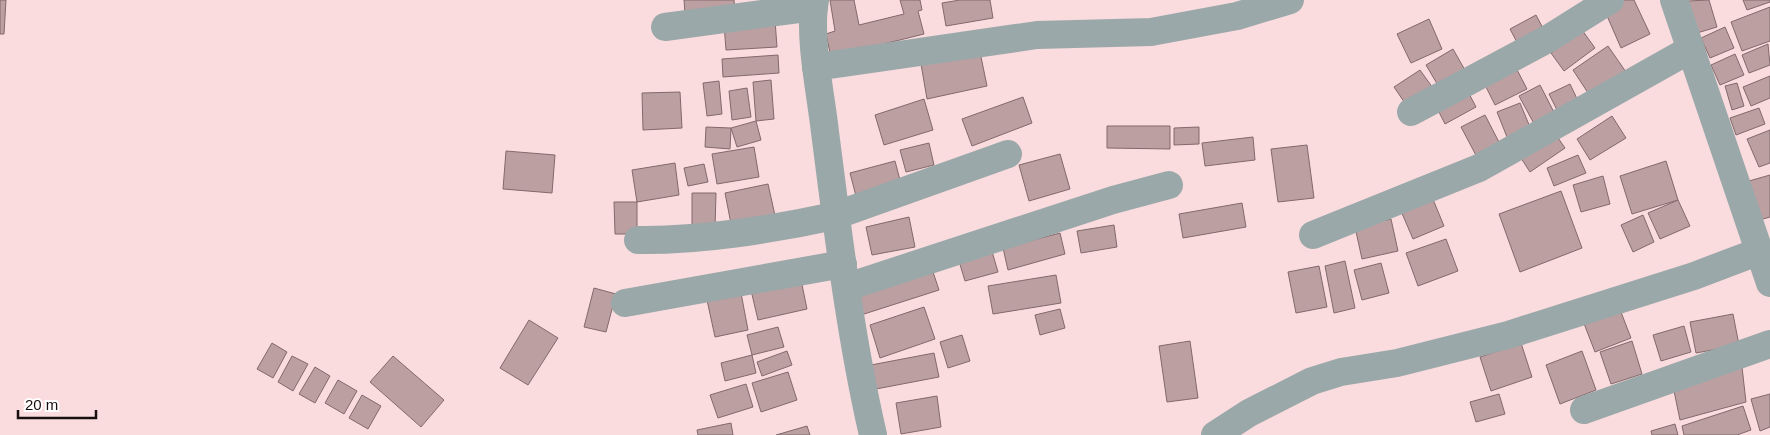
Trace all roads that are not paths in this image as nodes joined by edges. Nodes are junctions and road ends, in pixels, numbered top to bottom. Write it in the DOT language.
graph roads {
  1 [pos="1290,0"];
  2 [pos="1610,0"];
  3 [pos="1677,1"];
  4 [pos="815,4"];
  5 [pos="664,27"];
  6 [pos="1691,49"];
  7 [pos="816,67"];
  8 [pos="1411,112"];
  9 [pos="1008,154"];
  10 [pos="1169,185"];
  11 [pos="834,216"];
  12 [pos="1313,235"];
  13 [pos="638,240"];
  14 [pos="1766,264"];
  15 [pos="845,275"];
  16 [pos="625,303"];
  17 [pos="1770,344"];
  18 [pos="1584,410"];
  19 [pos="873,435"];
  20 [pos="1215,435"];
  1 -- 7 [label="street"];
  2 -- 8 [label="street"];
  3 -- 6 [label="street"];
  4 -- 5 [label="street"];
  4 -- 7 [label="street"];
  6 -- 12 [label="street"];
  6 -- 14 [label="street"];
  7 -- 11 [label="street"];
  9 -- 11 [label="street"];
  10 -- 15 [label="street"];
  11 -- 13 [label="street"];
  11 -- 15 [label="street"];
  14 -- 20 [label="street"];
  15 -- 16 [label="street"];
  15 -- 19 [label="street"];
  17 -- 18 [label="street"];
}
